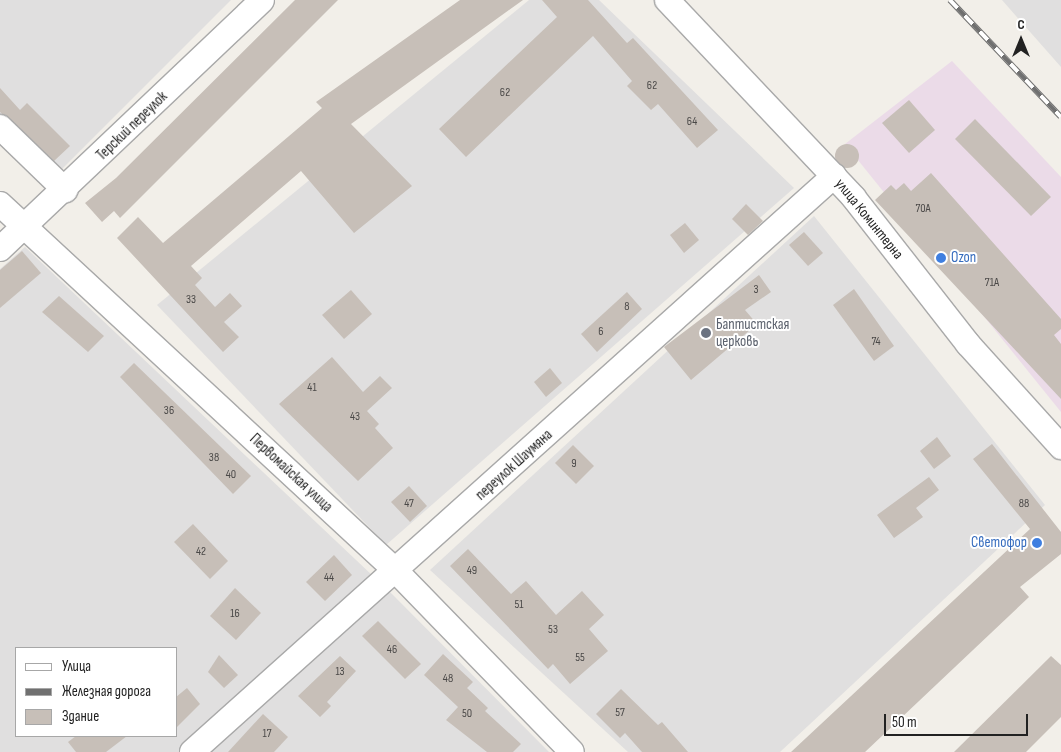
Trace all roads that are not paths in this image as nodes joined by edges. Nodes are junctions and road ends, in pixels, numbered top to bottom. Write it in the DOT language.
graph roads {
  1 [pos="262,0"];
  2 [pos="667,0"];
  3 [pos="0,127"];
  4 [pos="834,176"];
  5 [pos="65,190"];
  6 [pos="0,204"];
  7 [pos="24,228"];
  8 [pos="0,249"];
  9 [pos="1061,447"];
  10 [pos="396,571"];
  11 [pos="192,752"];
  12 [pos="572,752"];
  1 -- 5 [label="street, Терский переулок"];
  2 -- 4 [label="street, улица Коминтерна"];
  3 -- 5 [label="street"];
  4 -- 9 [label="street, улица Коминтерна"];
  4 -- 10 [label="street, переулок Шаумяна"];
  5 -- 7 [label="street, Терский переулок"];
  6 -- 7 [label="street, Первомайская улица"];
  7 -- 8 [label="street, Терский переулок"];
  7 -- 10 [label="street, Первомайская улица"];
  10 -- 11 [label="street, переулок Шаумяна"];
  10 -- 12 [label="street, Первомайская улица"];
}
